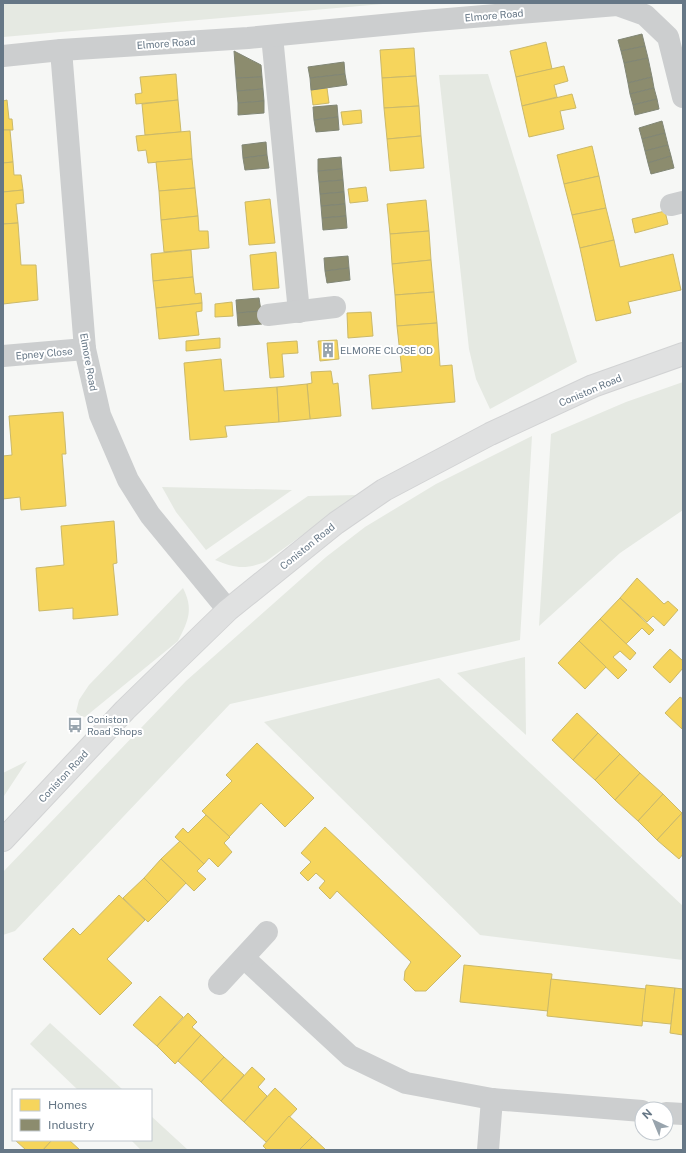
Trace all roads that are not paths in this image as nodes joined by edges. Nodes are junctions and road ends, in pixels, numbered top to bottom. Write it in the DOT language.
graph roads {
  1 [pos="272,36"];
  2 [pos="60,50"];
  3 [pos="3,56"];
  4 [pos="683,98"];
  5 [pos="335,307"];
  6 [pos="299,312"];
  7 [pos="268,315"];
  8 [pos="85,349"];
  9 [pos="683,354"];
  10 [pos="3,356"];
  11 [pos="228,610"];
  12 [pos="3,840"];
  13 [pos="267,932"];
  14 [pos="244,958"];
  15 [pos="220,984"];
  16 [pos="492,1099"];
  17 [pos="634,1110"];
  18 [pos="488,1150"];
  1 -- 2 [label="street, Elmore Road"];
  1 -- 4 [label="street, Elmore Road"];
  1 -- 6 [label="street"];
  2 -- 3 [label="street, Elmore Road"];
  2 -- 8 [label="street, Elmore Road"];
  5 -- 6 [label="street"];
  6 -- 7 [label="street"];
  8 -- 10 [label="street, Epney Close"];
  8 -- 11 [label="street, Elmore Road"];
  9 -- 11 [label="street, Coniston Road"];
  11 -- 12 [label="street, Coniston Road"];
  13 -- 14 [label="street"];
  14 -- 15 [label="street"];
  14 -- 16 [label="street"];
  16 -- 17 [label="street"];
  16 -- 18 [label="street"];
}
